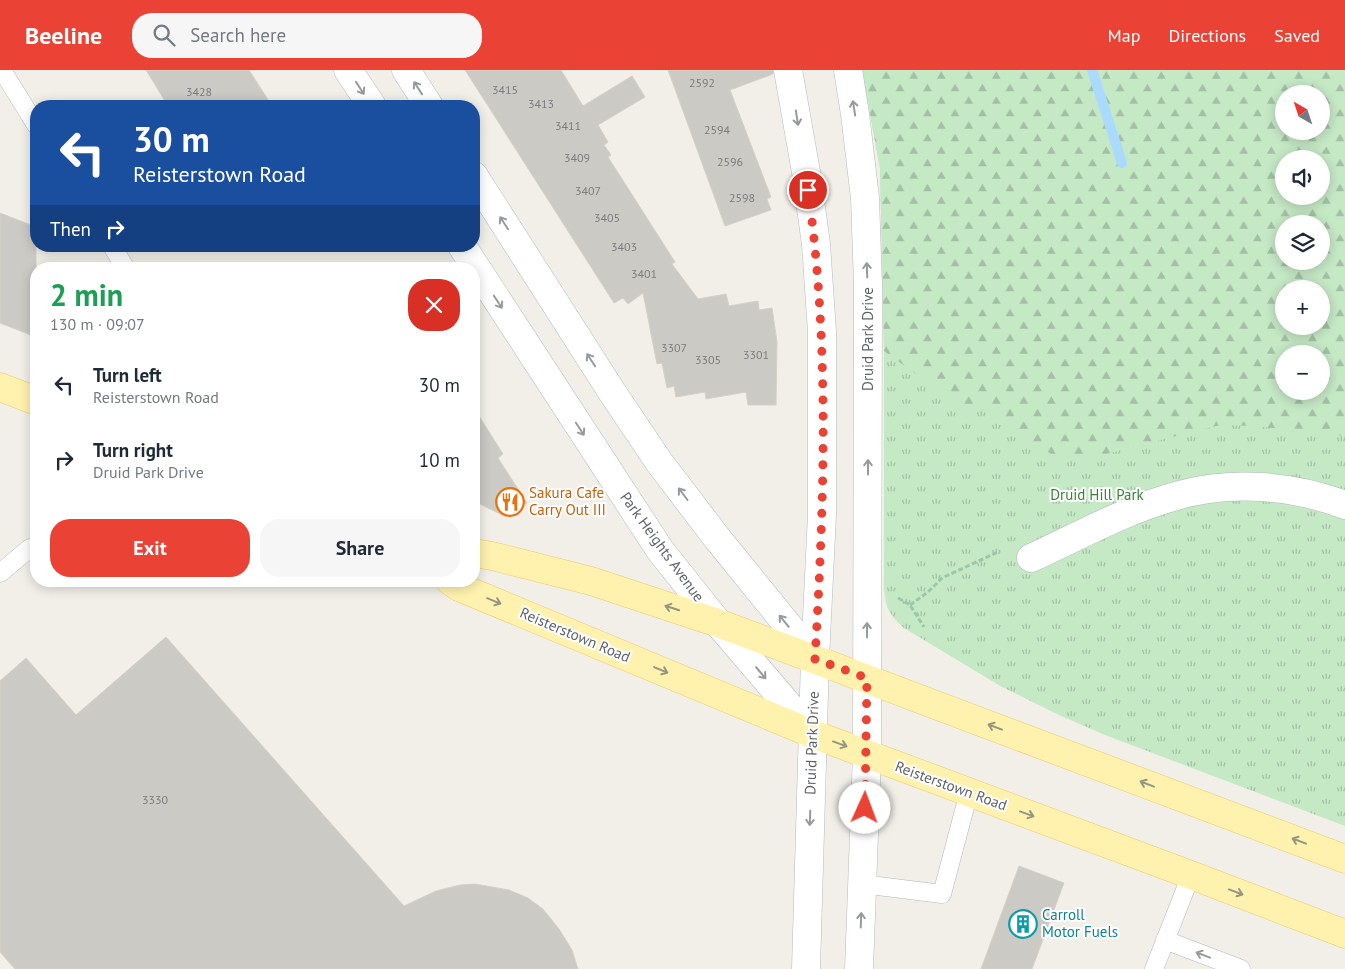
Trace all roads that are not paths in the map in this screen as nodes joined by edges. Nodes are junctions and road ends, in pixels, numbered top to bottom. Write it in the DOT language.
graph roads {
  1 [pos="2,70"];
  2 [pos="348,70"];
  3 [pos="406,70"];
  4 [pos="788,70"];
  5 [pos="848,70"];
  6 [pos="368,100"];
  7 [pos="425,100"];
  8 [pos="30,115"];
  9 [pos="480,185"];
  10 [pos="480,274"];
  11 [pos="0,387"];
  12 [pos="30,400"];
  13 [pos="1345,505"];
  14 [pos="30,548"];
  15 [pos="480,554"];
  16 [pos="1031,558"];
  17 [pos="0,573"];
  18 [pos="459,587"];
  19 [pos="718,623"];
  20 [pos="815,659"];
  21 [pos="867,678"];
  22 [pos="813,734"];
  23 [pos="867,754"];
  24 [pos="969,792"];
  25 [pos="1345,858"];
  26 [pos="1191,875"];
  27 [pos="862,884"];
  28 [pos="1345,934"];
  29 [pos="1165,940"];
  30 [pos="806,969"];
  31 [pos="859,969"];
  32 [pos="1154,969"];
  33 [pos="1240,969"];
  1 -- 8 [label="lane"];
  2 -- 6 [label="main road, one-way"];
  7 -- 3 [label="main road, one-way"];
  4 -- 20 [label="main road, Druid Park Drive, one-way"];
  21 -- 5 [label="main road, Druid Park Drive, one-way"];
  20 -- 9 [label="main road, one-way"];
  10 -- 19 [label="main road, Park Heights Avenue, one-way"];
  11 -- 12 [label="main road"];
  13 -- 16 [label="main road"];
  14 -- 17 [label="lane"];
  19 -- 15 [label="main road, one-way"];
  18 -- 22 [label="main road, Reisterstown Road, one-way"];
  19 -- 20 [label="main road"];
  19 -- 22 [label="main road, Park Heights Avenue, one-way"];
  20 -- 21 [label="main road"];
  20 -- 22 [label="main road, Druid Park Drive"];
  21 -- 23 [label="main road, Druid Park Drive"];
  25 -- 21 [label="main road, one-way"];
  22 -- 23 [label="main road, Reisterstown Road, one-way"];
  22 -- 30 [label="main road, Druid Park Drive, one-way"];
  23 -- 24 [label="main road, Reisterstown Road"];
  23 -- 27 [label="main road, Druid Park Drive"];
  24 -- 26 [label="main road, Reisterstown Road, one-way"];
  24 -- 27 [label="lane"];
  26 -- 28 [label="main road, Reisterstown Road, one-way"];
  26 -- 29 [label="lane"];
  31 -- 27 [label="main road, Druid Park Drive, one-way"];
  29 -- 32 [label="lane"];
  33 -- 29 [label="lane, one-way"];
}
